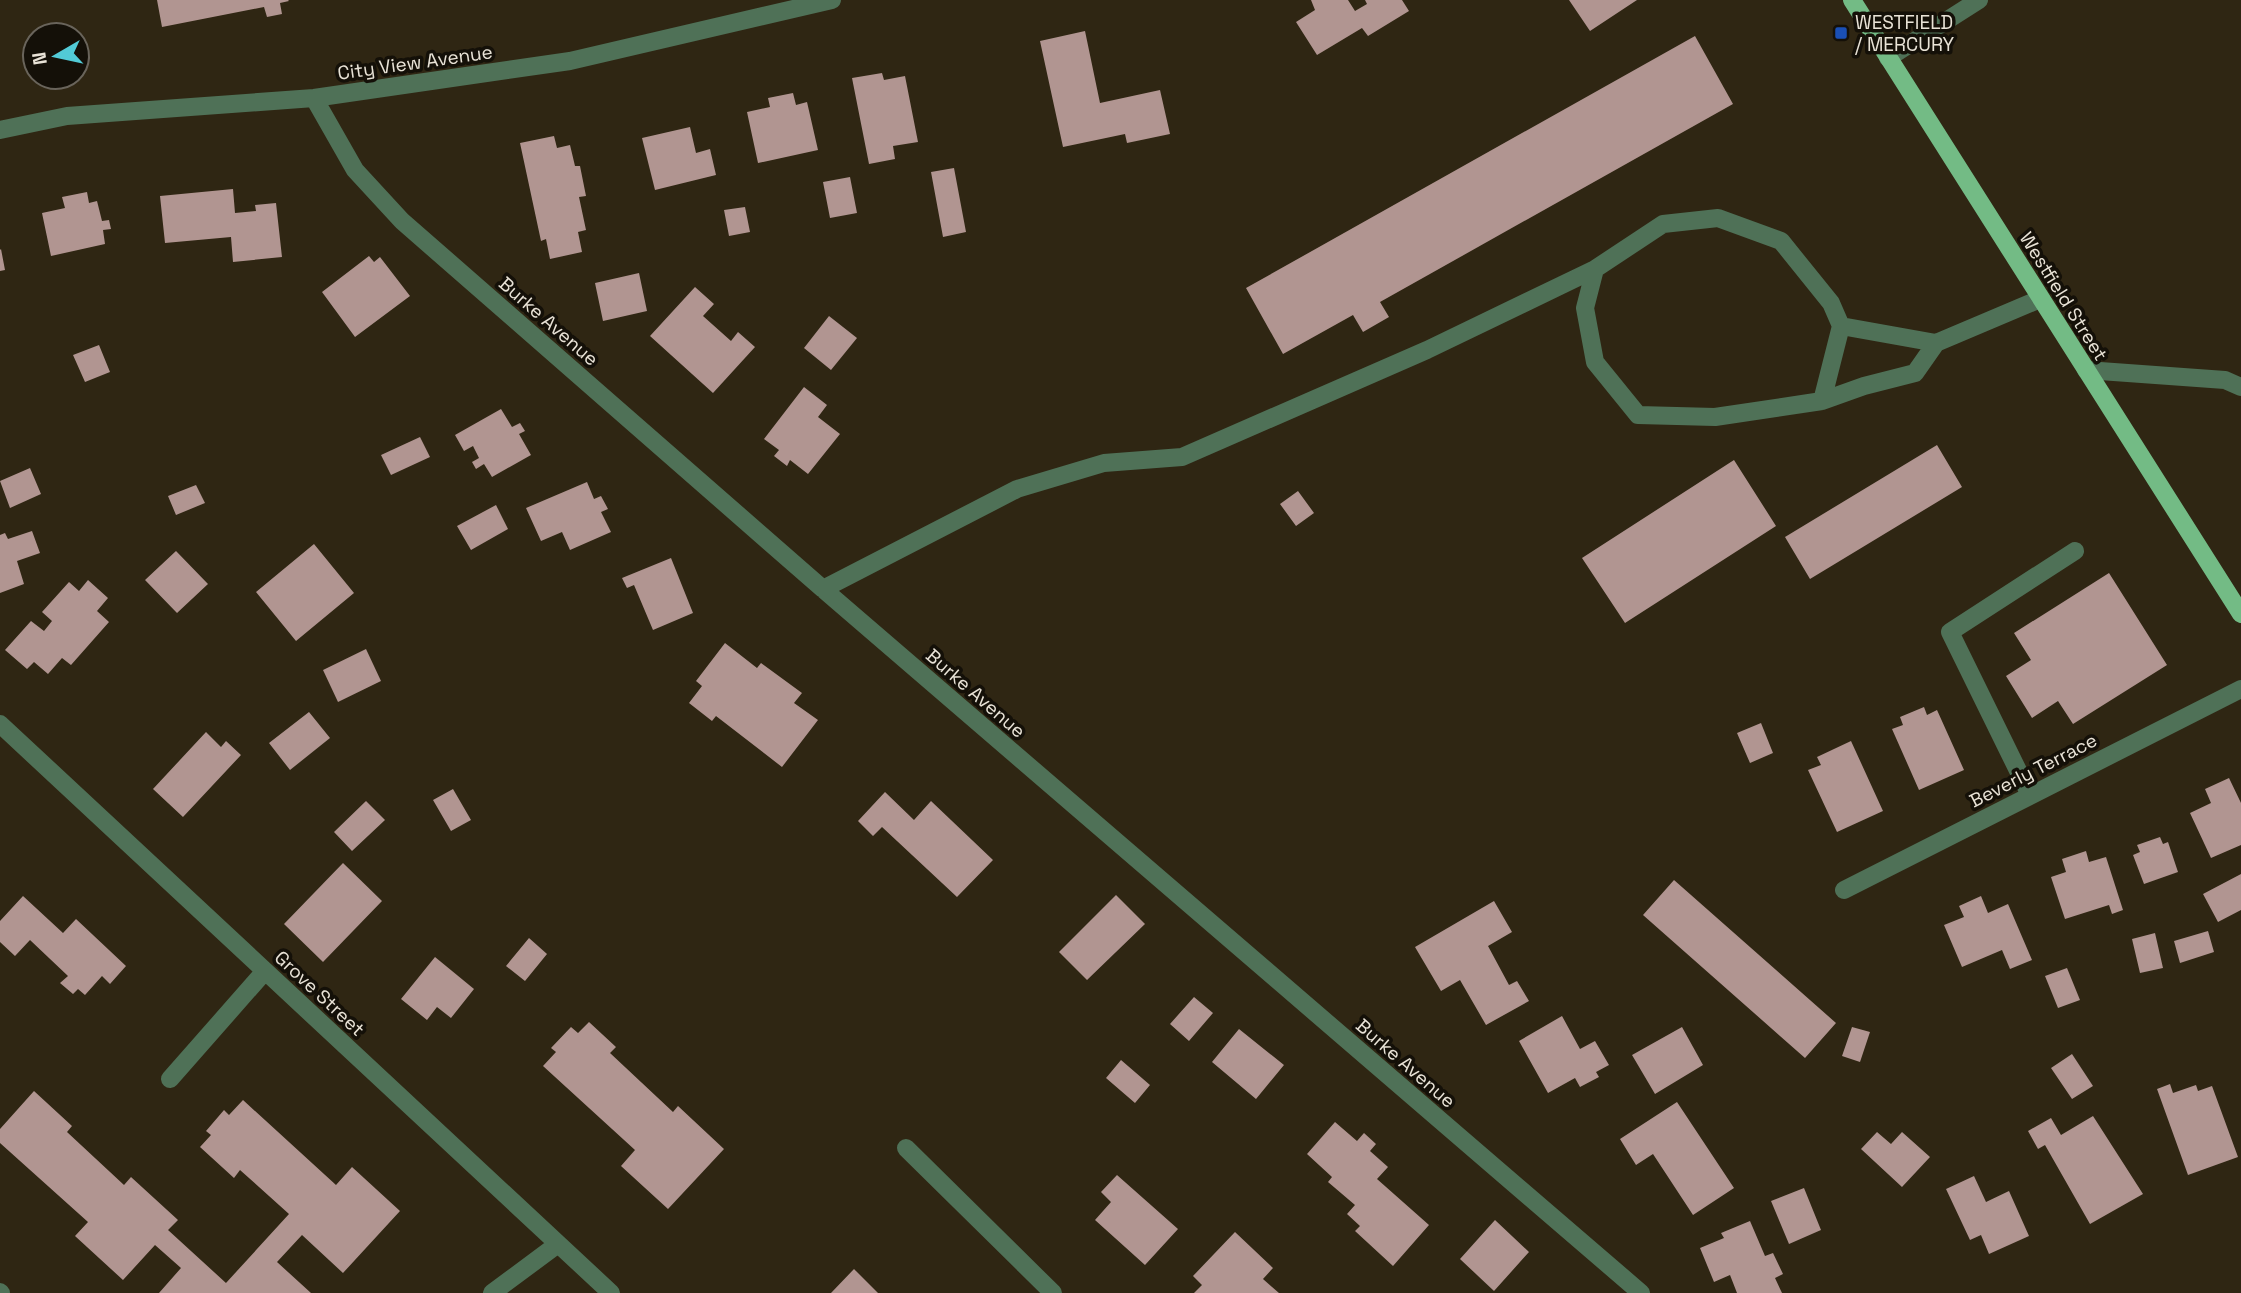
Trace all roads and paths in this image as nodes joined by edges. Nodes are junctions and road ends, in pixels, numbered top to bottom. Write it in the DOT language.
graph roads {
  1 [pos="832,0"];
  2 [pos="1852,0"];
  3 [pos="1979,0"];
  4 [pos="1888,58"];
  5 [pos="314,98"];
  6 [pos="0,131"];
  7 [pos="1595,269"];
  8 [pos="2040,299"];
  9 [pos="1841,326"];
  10 [pos="1936,344"];
  11 [pos="2086,370"];
  12 [pos="2241,387"];
  13 [pos="1822,401"];
  14 [pos="2076,551"];
  15 [pos="823,589"];
  16 [pos="2241,614"];
  17 [pos="2241,689"];
  18 [pos="0,724"];
  19 [pos="2030,795"];
  20 [pos="1844,890"];
  21 [pos="265,971"];
  22 [pos="170,1079"];
  23 [pos="906,1148"];
  24 [pos="558,1244"];
  25 [pos="492,1293"];
  26 [pos="611,1293"];
  27 [pos="1053,1293"];
  28 [pos="1641,1293"];
  1 -- 5 [label="street, City View Avenue"];
  2 -- 4 [label="main road, Westfield Street"];
  3 -- 4 [label="street"];
  4 -- 8 [label="main road, Westfield Street"];
  5 -- 6 [label="street, City View Avenue"];
  5 -- 15 [label="street, Burke Avenue"];
  7 -- 9 [label="street"];
  7 -- 13 [label="street"];
  7 -- 15 [label="street"];
  8 -- 10 [label="street"];
  8 -- 11 [label="main road, Westfield Street"];
  9 -- 10 [label="street"];
  9 -- 13 [label="street"];
  10 -- 13 [label="street"];
  11 -- 12 [label="street"];
  11 -- 16 [label="main road, Westfield Street"];
  14 -- 19 [label="street"];
  15 -- 28 [label="street, Burke Avenue"];
  17 -- 19 [label="street, Beverly Terrace"];
  18 -- 21 [label="street, Grove Street"];
  19 -- 20 [label="street, Beverly Terrace"];
  21 -- 22 [label="street"];
  21 -- 24 [label="street, Grove Street"];
  23 -- 27 [label="street"];
  24 -- 25 [label="street"];
  24 -- 26 [label="street, Grove Street"];
}
